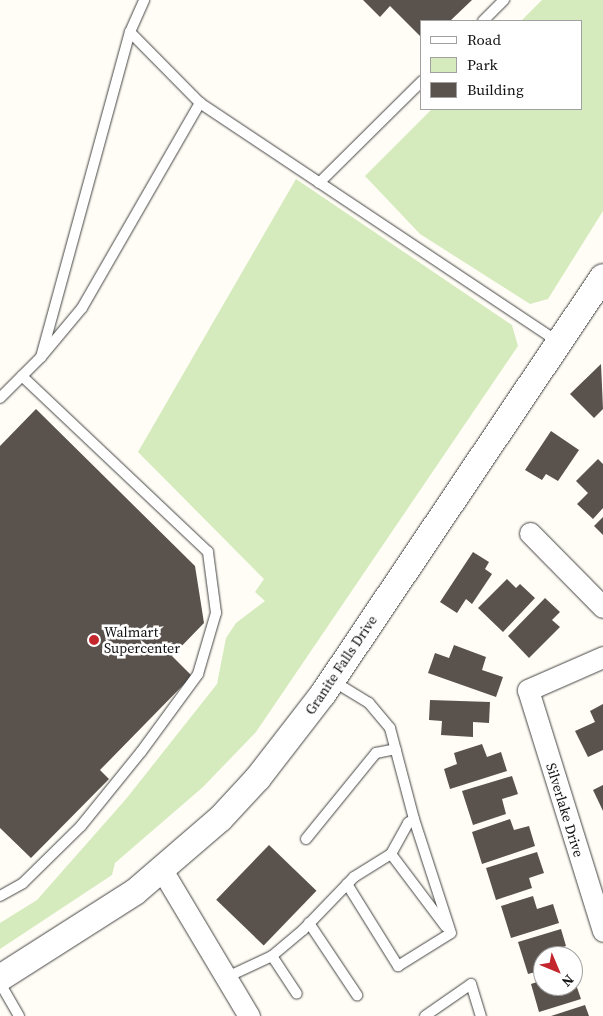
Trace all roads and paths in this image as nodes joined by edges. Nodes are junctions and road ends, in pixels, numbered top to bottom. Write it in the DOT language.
graph roads {
  1 [pos="144,0"];
  2 [pos="504,0"];
  3 [pos="484,20"];
  4 [pos="130,32"];
  5 [pos="420,83"];
  6 [pos="200,103"];
  7 [pos="319,182"];
  8 [pos="603,277"];
  9 [pos="559,342"];
  10 [pos="41,357"];
  11 [pos="22,376"];
  12 [pos="0,398"];
  13 [pos="530,533"];
  14 [pos="603,607"];
  15 [pos="603,657"];
  16 [pos="332,680"];
  17 [pos="396,749"];
  18 [pos="414,818"];
  19 [pos="306,839"];
  20 [pos="391,854"];
  21 [pos="162,870"];
  22 [pos="347,884"];
  23 [pos="596,887"];
  24 [pos="0,896"];
  25 [pos="309,923"];
  26 [pos="603,931"];
  27 [pos="451,933"];
  28 [pos="272,956"];
  29 [pos="0,978"];
  30 [pos="225,978"];
  31 [pos="0,984"];
  32 [pos="297,994"];
  33 [pos="357,995"];
  34 [pos="436,1006"];
  35 [pos="19,1016"];
  36 [pos="249,1016"];
  37 [pos="425,1016"];
  38 [pos="440,1016"];
  39 [pos="481,1016"];
  1 -- 4 [label="lane"];
  2 -- 3 [label="lane"];
  4 -- 6 [label="lane"];
  4 -- 10 [label="lane"];
  5 -- 7 [label="lane"];
  6 -- 7 [label="lane"];
  6 -- 10 [label="lane"];
  7 -- 9 [label="lane"];
  8 -- 9 [label="street, Granite Falls Drive"];
  9 -- 16 [label="street, Granite Falls Drive"];
  10 -- 11 [label="lane"];
  11 -- 12 [label="lane"];
  11 -- 24 [label="lane"];
  13 -- 14 [label="street"];
  15 -- 23 [label="street, Silverlake Drive"];
  16 -- 17 [label="lane"];
  16 -- 21 [label="street, Granite Falls Drive"];
  17 -- 18 [label="lane"];
  17 -- 19 [label="lane"];
  18 -- 20 [label="lane"];
  18 -- 27 [label="lane"];
  20 -- 22 [label="lane"];
  20 -- 27 [label="lane"];
  21 -- 29 [label="street, Granite Falls Drive"];
  21 -- 30 [label="street"];
  22 -- 25 [label="lane"];
  22 -- 27 [label="lane"];
  23 -- 26 [label="street, Silverlake Drive"];
  25 -- 28 [label="lane"];
  25 -- 33 [label="lane"];
  28 -- 30 [label="lane"];
  28 -- 32 [label="lane"];
  30 -- 36 [label="street"];
  31 -- 35 [label="lane"];
  34 -- 37 [label="lane"];
  34 -- 38 [label="lane"];
  34 -- 39 [label="lane"];
}
